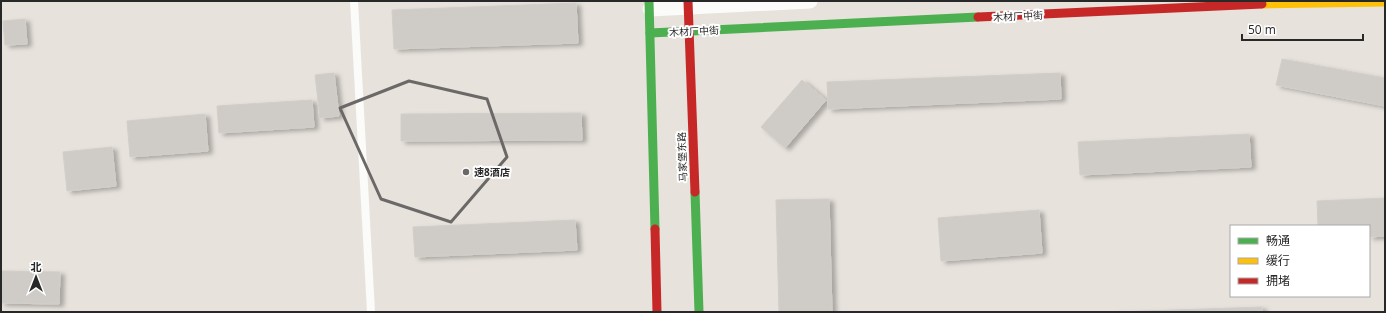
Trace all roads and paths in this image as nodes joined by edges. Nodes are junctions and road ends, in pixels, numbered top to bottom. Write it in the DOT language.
graph roads {
  1 [pos="354,1"];
  2 [pos="810,1"];
  3 [pos="1385,2"];
  4 [pos="688,4"];
  5 [pos="650,5"];
  6 [pos="689,31"];
  7 [pos="650,33"];
  8 [pos="371,312"];
  9 [pos="658,312"];
  10 [pos="699,312"];
  1 -- 8 [label="lane"];
  2 -- 4 [label="street"];
  3 -- 6 [label="street, 木材厂中街"];
  4 -- 5 [label="street"];
  4 -- 6 [label="street, 马家堡东路"];
  5 -- 7 [label="street"];
  6 -- 7 [label="street, 木材厂中街"];
  6 -- 10 [label="street, 马家堡东路"];
  7 -- 9 [label="street"];
}
